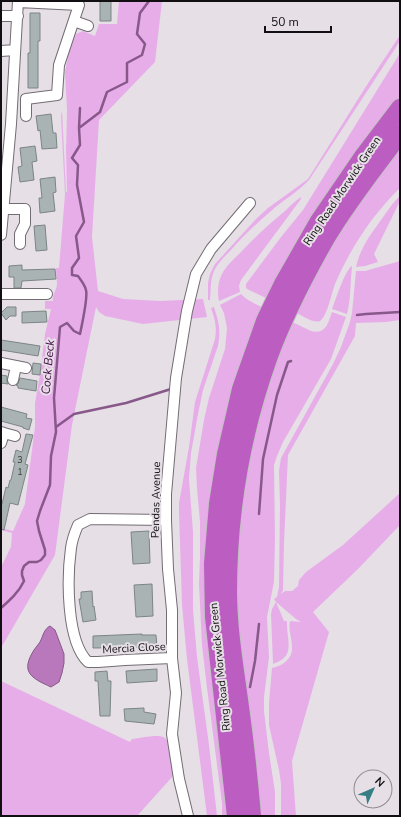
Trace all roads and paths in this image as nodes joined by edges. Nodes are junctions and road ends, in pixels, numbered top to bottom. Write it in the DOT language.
graph roads {
  1 [pos="18,2"];
  2 [pos="82,3"];
  3 [pos="1,16"];
  4 [pos="18,16"];
  5 [pos="74,21"];
  6 [pos="88,26"];
  7 [pos="15,50"];
  8 [pos="1,51"];
  9 [pos="400,108"];
  10 [pos="26,116"];
  11 [pos="400,134"];
  12 [pos="4,159"];
  13 [pos="250,203"];
  14 [pos="4,209"];
  15 [pos="1,235"];
  16 [pos="20,244"];
  17 [pos="1,294"];
  18 [pos="47,294"];
  19 [pos="1,363"];
  20 [pos="13,380"];
  21 [pos="2,436"];
  22 [pos="15,436"];
  23 [pos="166,520"];
  24 [pos="172,658"];
  25 [pos="188,816"];
  26 [pos="236,816"];
  27 [pos="252,816"];
  1 -- 2 [label="street"];
  1 -- 4 [label="street"];
  2 -- 5 [label="street"];
  3 -- 4 [label="street"];
  4 -- 7 [label="street"];
  5 -- 6 [label="street"];
  5 -- 10 [label="street"];
  7 -- 8 [label="street"];
  7 -- 12 [label="street"];
  9 -- 26 [label="highway, Ring Road Morwick Green"];
  11 -- 27 [label="highway, Ring Road Morwick Green"];
  12 -- 14 [label="street"];
  13 -- 23 [label="street, Pendas Avenue"];
  14 -- 15 [label="street"];
  14 -- 16 [label="street"];
  17 -- 18 [label="street"];
  19 -- 20 [label="street"];
  21 -- 22 [label="street"];
  23 -- 24 [label="street, Pendas Avenue"];
  23 -- 24 [label="street, Mercia Close"];
  24 -- 25 [label="street, Pendas Avenue"];
}
